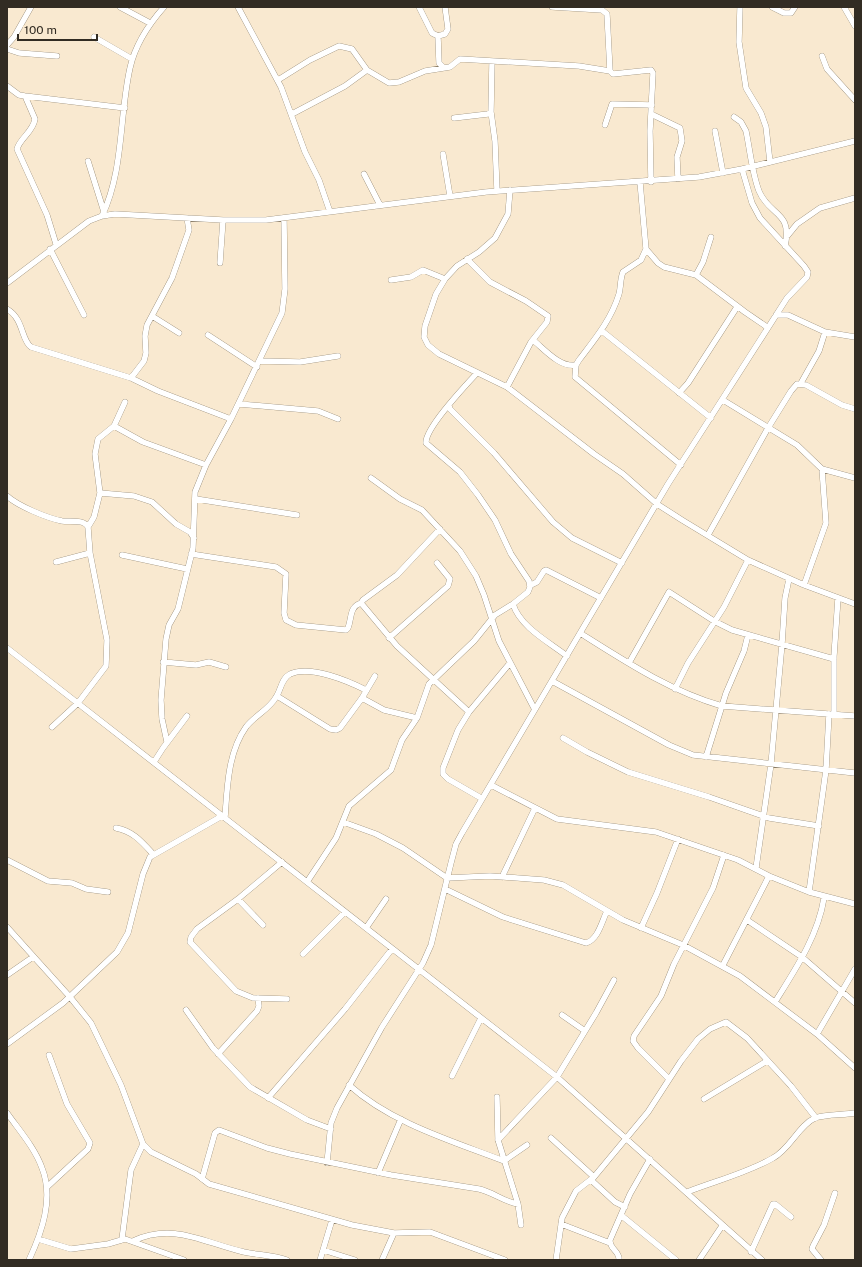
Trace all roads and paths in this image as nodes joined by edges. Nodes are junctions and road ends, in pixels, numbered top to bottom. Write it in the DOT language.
graph roads {
  1 [pos="31,7"];
  2 [pos="120,7"];
  3 [pos="164,7"];
  4 [pos="238,7"];
  5 [pos="419,7"];
  6 [pos="445,7"];
  7 [pos="556,7"];
  8 [pos="740,7"];
  9 [pos="772,7"];
  10 [pos="795,7"];
  11 [pos="844,7"];
  12 [pos="150,23"];
  13 [pos="855,26"];
  14 [pos="438,36"];
  15 [pos="94,37"];
  16 [pos="7,45"];
  17 [pos="7,49"];
  18 [pos="57,56"];
  19 [pos="822,56"];
  20 [pos="132,60"];
  21 [pos="492,61"];
  22 [pos="443,67"];
  23 [pos="367,70"];
  24 [pos="610,71"];
  25 [pos="278,80"];
  26 [pos="7,86"];
  27 [pos="25,96"];
  28 [pos="855,100"];
  29 [pos="652,105"];
  30 [pos="125,108"];
  31 [pos="491,112"];
  32 [pos="292,114"];
  33 [pos="651,114"];
  34 [pos="734,117"];
  35 [pos="454,118"];
  36 [pos="605,125"];
  37 [pos="715,131"];
  38 [pos="855,141"];
  39 [pos="443,154"];
  40 [pos="88,161"];
  41 [pos="770,162"];
  42 [pos="753,166"];
  43 [pos="742,169"];
  44 [pos="723,173"];
  45 [pos="364,174"];
  46 [pos="678,179"];
  47 [pos="640,182"];
  48 [pos="651,182"];
  49 [pos="510,190"];
  50 [pos="497,191"];
  51 [pos="450,196"];
  52 [pos="855,198"];
  53 [pos="380,205"];
  54 [pos="330,212"];
  55 [pos="103,214"];
  56 [pos="187,218"];
  57 [pos="284,218"];
  58 [pos="223,220"];
  59 [pos="786,224"];
  60 [pos="797,224"];
  61 [pos="788,235"];
  62 [pos="711,237"];
  63 [pos="56,244"];
  64 [pos="785,246"];
  65 [pos="50,249"];
  66 [pos="646,249"];
  67 [pos="643,257"];
  68 [pos="652,258"];
  69 [pos="467,259"];
  70 [pos="220,263"];
  71 [pos="696,275"];
  72 [pos="445,279"];
  73 [pos="392,280"];
  74 [pos="7,283"];
  75 [pos="781,306"];
  76 [pos="737,307"];
  77 [pos="7,309"];
  78 [pos="84,315"];
  79 [pos="776,315"];
  80 [pos="788,315"];
  81 [pos="152,316"];
  82 [pos="767,327"];
  83 [pos="602,331"];
  84 [pos="825,332"];
  85 [pos="180,333"];
  86 [pos="208,336"];
  87 [pos="855,337"];
  88 [pos="533,340"];
  89 [pos="338,356"];
  90 [pos="260,361"];
  91 [pos="576,365"];
  92 [pos="257,367"];
  93 [pos="477,373"];
  94 [pos="131,378"];
  95 [pos="801,383"];
  96 [pos="507,387"];
  97 [pos="679,393"];
  98 [pos="723,400"];
  99 [pos="125,402"];
  100 [pos="238,404"];
  101 [pos="449,406"];
  102 [pos="855,409"];
  103 [pos="711,418"];
  104 [pos="231,419"];
  105 [pos="338,419"];
  106 [pos="114,426"];
  107 [pos="768,428"];
  108 [pos="206,465"];
  109 [pos="681,465"];
  110 [pos="822,469"];
  111 [pos="371,478"];
  112 [pos="855,478"];
  113 [pos="100,493"];
  114 [pos="7,496"];
  115 [pos="196,499"];
  116 [pos="657,504"];
  117 [pos="297,515"];
  118 [pos="88,527"];
  119 [pos="440,529"];
  120 [pos="708,535"];
  121 [pos="194,538"];
  122 [pos="90,553"];
  123 [pos="192,554"];
  124 [pos="122,555"];
  125 [pos="748,560"];
  126 [pos="56,562"];
  127 [pos="437,563"];
  128 [pos="622,563"];
  129 [pos="187,569"];
  130 [pos="789,579"];
  131 [pos="530,585"];
  132 [pos="804,585"];
  133 [pos="602,598"];
  134 [pos="838,598"];
  135 [pos="361,602"];
  136 [pos="513,604"];
  137 [pos="855,604"];
  138 [pos="491,619"];
  139 [pos="714,621"];
  140 [pos="580,633"];
  141 [pos="748,635"];
  142 [pos="389,638"];
  143 [pos="782,644"];
  144 [pos="7,648"];
  145 [pos="567,656"];
  146 [pos="834,659"];
  147 [pos="163,662"];
  148 [pos="510,663"];
  149 [pos="629,663"];
  150 [pos="226,667"];
  151 [pos="375,676"];
  152 [pos="433,678"];
  153 [pos="552,681"];
  154 [pos="675,689"];
  155 [pos="366,690"];
  156 [pos="277,696"];
  157 [pos="362,698"];
  158 [pos="78,703"];
  159 [pos="722,706"];
  160 [pos="534,708"];
  161 [pos="776,710"];
  162 [pos="469,712"];
  163 [pos="831,714"];
  164 [pos="188,716"];
  165 [pos="855,716"];
  166 [pos="417,718"];
  167 [pos="52,727"];
  168 [pos="563,738"];
  169 [pos="167,742"];
  170 [pos="706,757"];
  171 [pos="154,762"];
  172 [pos="771,764"];
  173 [pos="826,770"];
  174 [pos="855,773"];
  175 [pos="491,785"];
  176 [pos="481,798"];
  177 [pos="535,808"];
  178 [pos="764,816"];
  179 [pos="223,817"];
  180 [pos="342,822"];
  181 [pos="819,826"];
  182 [pos="116,828"];
  183 [pos="678,839"];
  184 [pos="153,854"];
  185 [pos="724,855"];
  186 [pos="7,860"];
  187 [pos="282,862"];
  188 [pos="756,868"];
  189 [pos="769,876"];
  190 [pos="502,877"];
  191 [pos="447,878"];
  192 [pos="307,882"];
  193 [pos="445,889"];
  194 [pos="108,892"];
  195 [pos="809,892"];
  196 [pos="386,898"];
  197 [pos="824,898"];
  198 [pos="238,899"];
  199 [pos="855,904"];
  200 [pos="607,911"];
  201 [pos="345,912"];
  202 [pos="747,920"];
  203 [pos="263,924"];
  204 [pos="7,927"];
  205 [pos="366,928"];
  206 [pos="641,928"];
  207 [pos="684,945"];
  208 [pos="392,949"];
  209 [pos="303,954"];
  210 [pos="33,957"];
  211 [pos="802,957"];
  212 [pos="723,965"];
  213 [pos="855,969"];
  214 [pos="419,970"];
  215 [pos="7,976"];
  216 [pos="614,980"];
  217 [pos="843,992"];
  218 [pos="70,996"];
  219 [pos="258,998"];
  220 [pos="287,999"];
  221 [pos="775,1002"];
  222 [pos="855,1003"];
  223 [pos="186,1010"];
  224 [pos="562,1015"];
  225 [pos="481,1018"];
  226 [pos="585,1031"];
  227 [pos="817,1034"];
  228 [pos="7,1044"];
  229 [pos="218,1054"];
  230 [pos="49,1055"];
  231 [pos="767,1061"];
  232 [pos="855,1068"];
  233 [pos="452,1076"];
  234 [pos="557,1077"];
  235 [pos="669,1079"];
  236 [pos="349,1085"];
  237 [pos="497,1097"];
  238 [pos="268,1098"];
  239 [pos="704,1099"];
  240 [pos="7,1113"];
  241 [pos="855,1113"];
  242 [pos="816,1118"];
  243 [pos="401,1119"];
  244 [pos="331,1128"];
  245 [pos="551,1138"];
  246 [pos="627,1138"];
  247 [pos="498,1140"];
  248 [pos="143,1144"];
  249 [pos="527,1145"];
  250 [pos="650,1159"];
  251 [pos="504,1161"];
  252 [pos="327,1163"];
  253 [pos="378,1173"];
  254 [pos="592,1178"];
  255 [pos="202,1179"];
  256 [pos="47,1187"];
  257 [pos="687,1192"];
  258 [pos="835,1193"];
  259 [pos="518,1204"];
  260 [pos="625,1207"];
  261 [pos="622,1216"];
  262 [pos="791,1217"];
  263 [pos="332,1220"];
  264 [pos="561,1224"];
  265 [pos="521,1225"];
  266 [pos="722,1226"];
  267 [pos="394,1233"];
  268 [pos="122,1239"];
  269 [pos="38,1240"];
  270 [pos="133,1241"];
  271 [pos="610,1243"];
  272 [pos="323,1250"];
  273 [pos="751,1252"];
  274 [pos="29,1260"];
  275 [pos="184,1260"];
  276 [pos="287,1260"];
  277 [pos="320,1260"];
  278 [pos="355,1260"];
  279 [pos="382,1260"];
  280 [pos="505,1260"];
  281 [pos="556,1260"];
  282 [pos="619,1260"];
  283 [pos="676,1260"];
  284 [pos="699,1260"];
  285 [pos="762,1260"];
  286 [pos="822,1260"];
  1 -- 16 [label="street"];
  2 -- 12 [label="street"];
  3 -- 12 [label="street"];
  4 -- 25 [label="street"];
  5 -- 14 [label="street"];
  6 -- 14 [label="street"];
  7 -- 24 [label="street"];
  8 -- 41 [label="street"];
  9 -- 10 [label="street"];
  11 -- 13 [label="street"];
  12 -- 20 [label="street"];
  14 -- 22 [label="street"];
  15 -- 20 [label="street"];
  17 -- 18 [label="street"];
  19 -- 28 [label="street"];
  20 -- 30 [label="street"];
  21 -- 22 [label="street"];
  21 -- 24 [label="street"];
  21 -- 31 [label="street"];
  22 -- 23 [label="street"];
  23 -- 25 [label="street"];
  23 -- 32 [label="street"];
  24 -- 29 [label="street"];
  25 -- 32 [label="street"];
  26 -- 27 [label="street"];
  27 -- 30 [label="street"];
  27 -- 63 [label="street"];
  29 -- 33 [label="street"];
  29 -- 36 [label="street"];
  30 -- 55 [label="street"];
  31 -- 35 [label="street"];
  31 -- 50 [label="street"];
  32 -- 54 [label="street"];
  33 -- 46 [label="street"];
  33 -- 48 [label="street"];
  34 -- 42 [label="street"];
  37 -- 44 [label="street"];
  38 -- 41 [label="street"];
  39 -- 51 [label="street"];
  40 -- 55 [label="street"];
  41 -- 42 [label="street"];
  42 -- 43 [label="street"];
  42 -- 59 [label="street"];
  43 -- 44 [label="street"];
  43 -- 64 [label="street"];
  44 -- 46 [label="street"];
  45 -- 53 [label="street"];
  46 -- 48 [label="street"];
  47 -- 48 [label="street"];
  47 -- 49 [label="street"];
  47 -- 66 [label="street"];
  49 -- 50 [label="street"];
  49 -- 69 [label="street"];
  50 -- 51 [label="street"];
  51 -- 53 [label="street"];
  52 -- 60 [label="street"];
  53 -- 54 [label="street"];
  54 -- 57 [label="street"];
  55 -- 56 [label="street"];
  55 -- 63 [label="street"];
  56 -- 58 [label="street"];
  56 -- 81 [label="street"];
  57 -- 58 [label="street"];
  57 -- 90 [label="street"];
  58 -- 70 [label="street"];
  59 -- 60 [label="street"];
  59 -- 61 [label="street"];
  60 -- 61 [label="street"];
  61 -- 64 [label="street"];
  62 -- 71 [label="street"];
  63 -- 65 [label="street"];
  64 -- 75 [label="street"];
  65 -- 74 [label="street"];
  65 -- 78 [label="street"];
  66 -- 67 [label="street"];
  66 -- 68 [label="street"];
  67 -- 68 [label="street"];
  67 -- 83 [label="street"];
  68 -- 71 [label="street"];
  69 -- 72 [label="street"];
  69 -- 88 [label="street"];
  71 -- 76 [label="street"];
  72 -- 73 [label="street"];
  72 -- 93 [label="street"];
  75 -- 79 [label="street"];
  75 -- 80 [label="street"];
  76 -- 82 [label="street"];
  76 -- 97 [label="street"];
  77 -- 94 [label="street"];
  79 -- 80 [label="street"];
  79 -- 82 [label="street"];
  80 -- 84 [label="street"];
  81 -- 85 [label="street"];
  81 -- 94 [label="street"];
  82 -- 98 [label="street"];
  83 -- 91 [label="street"];
  83 -- 97 [label="street"];
  84 -- 87 [label="street"];
  84 -- 95 [label="street"];
  86 -- 92 [label="street"];
  88 -- 91 [label="street"];
  88 -- 96 [label="street"];
  89 -- 90 [label="street"];
  90 -- 92 [label="street"];
  91 -- 109 [label="street"];
  92 -- 100 [label="street"];
  93 -- 96 [label="street"];
  93 -- 101 [label="street"];
  94 -- 104 [label="street"];
  95 -- 102 [label="street"];
  95 -- 107 [label="street"];
  96 -- 116 [label="street"];
  97 -- 103 [label="street"];
  98 -- 103 [label="street"];
  98 -- 107 [label="street"];
  99 -- 106 [label="street"];
  100 -- 104 [label="street"];
  100 -- 105 [label="street"];
  101 -- 128 [label="street"];
  101 -- 131 [label="street"];
  103 -- 109 [label="street"];
  104 -- 108 [label="street"];
  106 -- 108 [label="street"];
  106 -- 113 [label="street"];
  107 -- 110 [label="street"];
  107 -- 120 [label="street"];
  108 -- 115 [label="street"];
  109 -- 116 [label="street"];
  110 -- 112 [label="street"];
  110 -- 132 [label="street"];
  111 -- 119 [label="street"];
  113 -- 118 [label="street"];
  113 -- 121 [label="street"];
  114 -- 118 [label="street"];
  115 -- 117 [label="street"];
  115 -- 121 [label="street"];
  116 -- 120 [label="street"];
  116 -- 128 [label="street"];
  118 -- 122 [label="street"];
  119 -- 135 [label="street"];
  119 -- 138 [label="street"];
  120 -- 125 [label="street"];
  121 -- 123 [label="street"];
  122 -- 126 [label="street"];
  122 -- 158 [label="street"];
  123 -- 129 [label="street"];
  123 -- 135 [label="street"];
  124 -- 129 [label="street"];
  125 -- 130 [label="street"];
  125 -- 139 [label="street"];
  127 -- 142 [label="street"];
  128 -- 133 [label="street"];
  129 -- 147 [label="street"];
  130 -- 132 [label="street"];
  130 -- 143 [label="street"];
  131 -- 133 [label="street"];
  131 -- 136 [label="street"];
  132 -- 134 [label="street"];
  133 -- 140 [label="street"];
  134 -- 137 [label="street"];
  134 -- 146 [label="street"];
  135 -- 142 [label="street"];
  136 -- 138 [label="street"];
  136 -- 145 [label="street"];
  138 -- 148 [label="street"];
  138 -- 152 [label="street"];
  139 -- 141 [label="street"];
  139 -- 149 [label="street"];
  139 -- 154 [label="street"];
  140 -- 145 [label="street"];
  140 -- 149 [label="street"];
  141 -- 143 [label="street"];
  141 -- 159 [label="street"];
  142 -- 152 [label="street"];
  143 -- 146 [label="street"];
  143 -- 161 [label="street"];
  144 -- 158 [label="street"];
  145 -- 153 [label="street"];
  146 -- 163 [label="street"];
  147 -- 150 [label="street"];
  147 -- 169 [label="street"];
  148 -- 160 [label="street"];
  148 -- 162 [label="street"];
  149 -- 154 [label="street"];
  151 -- 155 [label="street"];
  152 -- 162 [label="street"];
  152 -- 166 [label="street"];
  153 -- 160 [label="street"];
  153 -- 170 [label="street"];
  154 -- 159 [label="street"];
  155 -- 156 [label="street"];
  155 -- 157 [label="street"];
  156 -- 157 [label="street"];
  156 -- 179 [label="street"];
  157 -- 166 [label="street"];
  158 -- 167 [label="street"];
  158 -- 171 [label="street"];
  159 -- 161 [label="street"];
  159 -- 170 [label="street"];
  160 -- 175 [label="street"];
  161 -- 163 [label="street"];
  161 -- 172 [label="street"];
  162 -- 176 [label="street"];
  163 -- 165 [label="street"];
  163 -- 173 [label="street"];
  164 -- 169 [label="street"];
  166 -- 180 [label="street"];
  168 -- 178 [label="street"];
  169 -- 171 [label="street"];
  170 -- 172 [label="street"];
  171 -- 179 [label="street"];
  172 -- 173 [label="street"];
  172 -- 178 [label="street"];
  173 -- 174 [label="street"];
  173 -- 181 [label="street"];
  175 -- 176 [label="street"];
  175 -- 177 [label="street"];
  176 -- 191 [label="street"];
  177 -- 183 [label="street"];
  177 -- 190 [label="street"];
  178 -- 181 [label="street"];
  178 -- 188 [label="street"];
  179 -- 184 [label="street"];
  179 -- 187 [label="street"];
  180 -- 191 [label="street"];
  180 -- 192 [label="street"];
  181 -- 195 [label="street"];
  182 -- 184 [label="street"];
  183 -- 185 [label="street"];
  183 -- 206 [label="street"];
  184 -- 218 [label="street"];
  185 -- 188 [label="street"];
  185 -- 207 [label="street"];
  186 -- 194 [label="street"];
  187 -- 192 [label="street"];
  187 -- 198 [label="street"];
  188 -- 189 [label="street"];
  189 -- 195 [label="street"];
  189 -- 202 [label="street"];
  190 -- 191 [label="street"];
  190 -- 200 [label="street"];
  191 -- 193 [label="street"];
  192 -- 201 [label="street"];
  193 -- 200 [label="street"];
  193 -- 214 [label="street"];
  195 -- 197 [label="street"];
  196 -- 205 [label="street"];
  197 -- 199 [label="street"];
  197 -- 211 [label="street"];
  198 -- 203 [label="street"];
  198 -- 219 [label="street"];
  200 -- 206 [label="street"];
  201 -- 205 [label="street"];
  201 -- 209 [label="street"];
  202 -- 211 [label="street"];
  202 -- 212 [label="street"];
  204 -- 210 [label="street"];
  205 -- 208 [label="street"];
  206 -- 207 [label="street"];
  207 -- 212 [label="street"];
  207 -- 235 [label="street"];
  208 -- 214 [label="street"];
  208 -- 238 [label="street"];
  210 -- 215 [label="street"];
  210 -- 218 [label="street"];
  211 -- 217 [label="street"];
  211 -- 221 [label="street"];
  212 -- 221 [label="street"];
  213 -- 217 [label="street"];
  214 -- 225 [label="street"];
  214 -- 236 [label="street"];
  216 -- 226 [label="street"];
  217 -- 222 [label="street"];
  217 -- 227 [label="street"];
  218 -- 228 [label="street"];
  218 -- 248 [label="street"];
  219 -- 220 [label="street"];
  219 -- 229 [label="street"];
  221 -- 227 [label="street"];
  223 -- 229 [label="street"];
  224 -- 226 [label="street"];
  225 -- 233 [label="street"];
  225 -- 234 [label="street"];
  226 -- 234 [label="street"];
  227 -- 232 [label="street"];
  229 -- 238 [label="street"];
  230 -- 256 [label="street"];
  231 -- 235 [label="street"];
  231 -- 239 [label="street"];
  231 -- 242 [label="street"];
  234 -- 246 [label="street"];
  234 -- 247 [label="street"];
  235 -- 246 [label="street"];
  236 -- 243 [label="street"];
  236 -- 244 [label="street"];
  237 -- 247 [label="street"];
  238 -- 244 [label="street"];
  240 -- 256 [label="street"];
  241 -- 242 [label="street"];
  242 -- 257 [label="street"];
  243 -- 251 [label="street"];
  243 -- 253 [label="street"];
  244 -- 252 [label="street"];
  245 -- 254 [label="street"];
  246 -- 250 [label="street"];
  246 -- 254 [label="street"];
  247 -- 251 [label="street"];
  248 -- 255 [label="street"];
  248 -- 268 [label="street"];
  249 -- 251 [label="street"];
  250 -- 257 [label="street"];
  250 -- 260 [label="street"];
  251 -- 259 [label="street"];
  252 -- 253 [label="street"];
  252 -- 255 [label="street"];
  253 -- 259 [label="street"];
  254 -- 260 [label="street"];
  254 -- 264 [label="street"];
  255 -- 263 [label="street"];
  256 -- 269 [label="street"];
  257 -- 266 [label="street"];
  258 -- 286 [label="street"];
  259 -- 265 [label="street"];
  260 -- 261 [label="street"];
  261 -- 271 [label="street"];
  261 -- 283 [label="street"];
  262 -- 273 [label="street"];
  263 -- 267 [label="street"];
  263 -- 272 [label="street"];
  264 -- 271 [label="street"];
  264 -- 281 [label="street"];
  266 -- 273 [label="street"];
  266 -- 284 [label="street"];
  267 -- 279 [label="street"];
  267 -- 280 [label="street"];
  268 -- 269 [label="street"];
  268 -- 270 [label="street"];
  269 -- 274 [label="street"];
  270 -- 275 [label="street"];
  270 -- 276 [label="street"];
  271 -- 282 [label="street"];
  272 -- 277 [label="street"];
  272 -- 278 [label="street"];
  273 -- 285 [label="street"];
}
